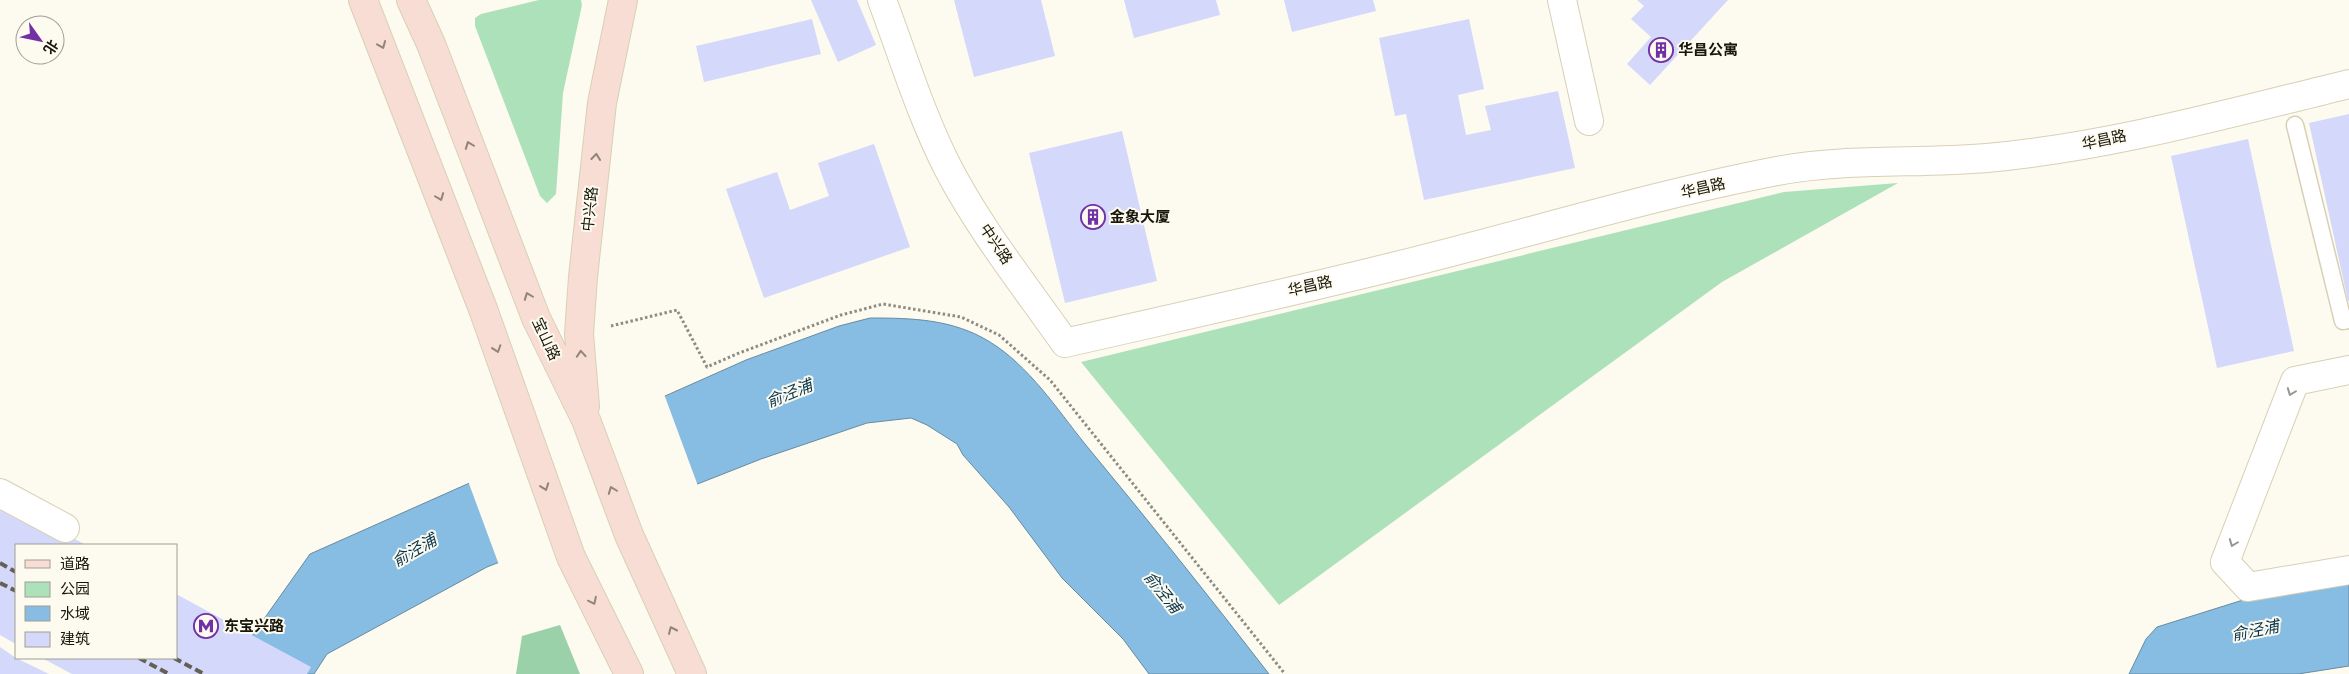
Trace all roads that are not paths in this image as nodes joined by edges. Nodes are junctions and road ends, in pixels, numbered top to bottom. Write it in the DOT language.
graph roads {
  1 [pos="363,0"];
  2 [pos="411,0"];
  3 [pos="624,0"];
  4 [pos="882,0"];
  5 [pos="1562,0"];
  6 [pos="2349,84"];
  7 [pos="1588,121"];
  8 [pos="2294,125"];
  9 [pos="2349,320"];
  10 [pos="1064,343"];
  11 [pos="2349,370"];
  12 [pos="586,420"];
  13 [pos="0,493"];
  14 [pos="65,528"];
  15 [pos="2349,570"];
  16 [pos="629,674"];
  17 [pos="692,674"];
  1 -- 16 [label="main road, one-way"];
  12 -- 2 [label="main road, 宝山路, one-way"];
  12 -- 3 [label="main road, 中兴路, one-way"];
  4 -- 10 [label="street, 中兴路"];
  5 -- 7 [label="street"];
  6 -- 10 [label="street, 华昌路"];
  8 -- 9 [label="lane"];
  11 -- 15 [label="street, one-way"];
  17 -- 12 [label="main road, 宝山路, one-way"];
  13 -- 14 [label="street"];
}
